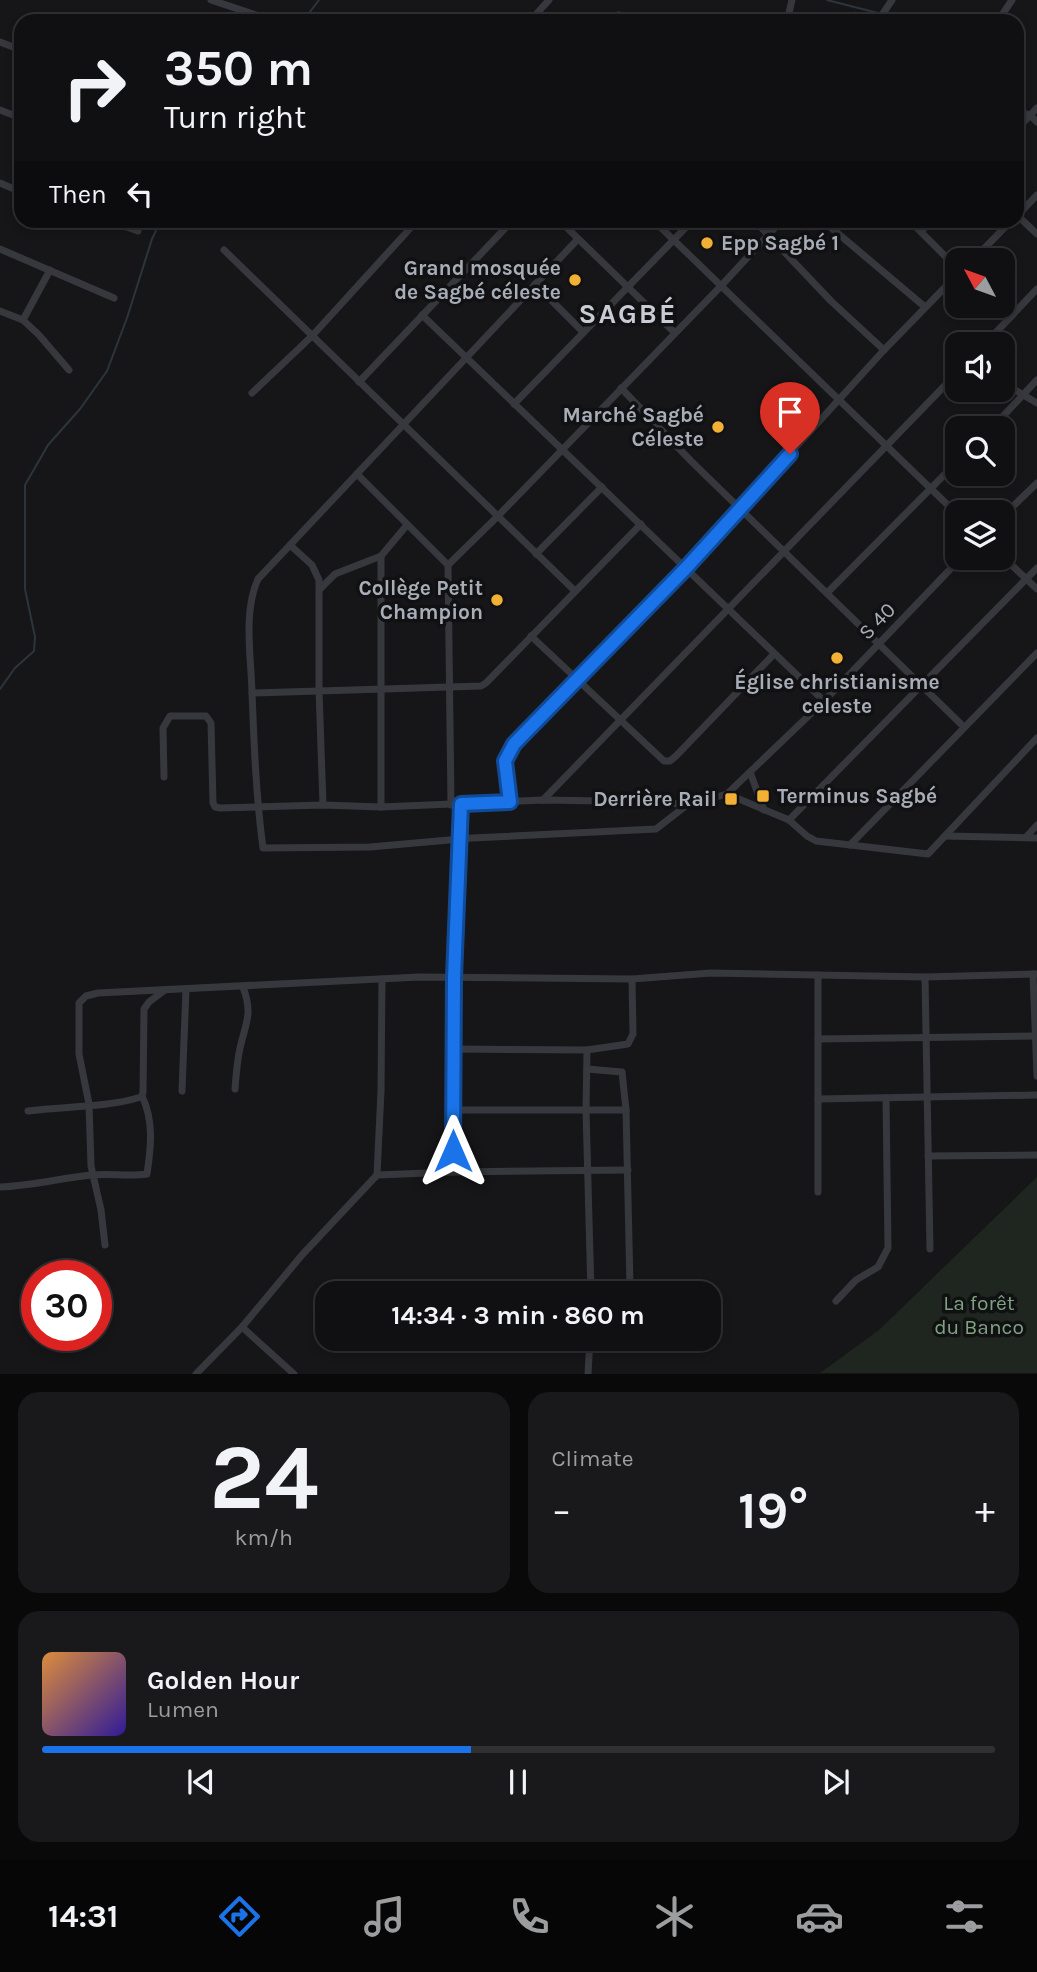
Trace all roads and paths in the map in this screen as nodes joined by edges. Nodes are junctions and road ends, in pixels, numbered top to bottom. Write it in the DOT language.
graph roads {
  1 [pos="211,0"];
  2 [pos="549,0"];
  3 [pos="253,14"];
  4 [pos="536,14"];
  5 [pos="1037,108"];
  6 [pos="1024,113"];
  7 [pos="1030,115"];
  8 [pos="1024,121"];
  9 [pos="1037,122"];
  10 [pos="1037,195"];
  11 [pos="1024,209"];
  12 [pos="130,228"];
  13 [pos="410,228"];
  14 [pos="505,228"];
  15 [pos="567,228"];
  16 [pos="661,228"];
  17 [pos="685,228"];
  18 [pos="762,228"];
  19 [pos="774,228"];
  20 [pos="831,228"];
  21 [pos="918,228"];
  22 [pos="925,228"];
  23 [pos="1004,228"];
  24 [pos="138,231"];
  25 [pos="922,232"];
  26 [pos="768,234"];
  27 [pos="578,239"];
  28 [pos="674,240"];
  29 [pos="985,248"];
  30 [pos="0,249"];
  31 [pos="224,250"];
  32 [pos="945,256"];
  33 [pos="50,270"];
  34 [pos="536,284"];
  35 [pos="627,286"];
  36 [pos="945,287"];
  37 [pos="720,288"];
  38 [pos="1037,289"];
  39 [pos="114,298"];
  40 [pos="925,307"];
  41 [pos="0,310"];
  42 [pos="1015,313"];
  43 [pos="422,315"];
  44 [pos="1010,318"];
  45 [pos="23,320"];
  46 [pos="583,332"];
  47 [pos="674,332"];
  48 [pos="997,332"];
  49 [pos="312,336"];
  50 [pos="884,350"];
  51 [pos="466,358"];
  52 [pos="69,370"];
  53 [pos="1037,380"];
  54 [pos="359,382"];
  55 [pos="945,386"];
  56 [pos="621,388"];
  57 [pos="1015,390"];
  58 [pos="252,393"];
  59 [pos="1023,394"];
  60 [pos="840,401"];
  61 [pos="1037,402"];
  62 [pos="514,404"];
  63 [pos="1002,416"];
  64 [pos="403,425"];
  65 [pos="888,447"];
  66 [pos="562,450"];
  67 [pos="357,474"];
  68 [pos="945,474"];
  69 [pos="1037,483"];
  70 [pos="601,487"];
  71 [pos="930,488"];
  72 [pos="945,502"];
  73 [pos="1015,504"];
  74 [pos="740,508"];
  75 [pos="497,517"];
  76 [pos="640,524"];
  77 [pos="407,525"];
  78 [pos="290,545"];
  79 [pos="783,551"];
  80 [pos="536,554"];
  81 [pos="382,556"];
  82 [pos="448,565"];
  83 [pos="686,568"];
  84 [pos="1015,568"];
  85 [pos="1037,568"];
  86 [pos="950,570"];
  87 [pos="1026,579"];
  88 [pos="320,589"];
  89 [pos="1037,589"];
  90 [pos="575,591"];
  91 [pos="827,593"];
  92 [pos="729,610"];
  93 [pos="531,636"];
  94 [pos="879,644"];
  95 [pos="1037,653"];
  96 [pos="774,654"];
  97 [pos="578,679"];
  98 [pos="922,686"];
  99 [pos="448,687"];
  100 [pos="380,688"];
  101 [pos="319,690"];
  102 [pos="252,693"];
  103 [pos="824,701"];
  104 [pos="621,720"];
  105 [pos="964,727"];
  106 [pos="1037,738"];
  107 [pos="750,772"];
  108 [pos="164,777"];
  109 [pos="727,794"];
  110 [pos="543,800"];
  111 [pos="510,802"];
  112 [pos="461,804"];
  113 [pos="323,805"];
  114 [pos="451,805"];
  115 [pos="687,805"];
  116 [pos="257,807"];
  117 [pos="381,807"];
  118 [pos="764,810"];
  119 [pos="789,820"];
  120 [pos="1037,825"];
  121 [pos="946,836"];
  122 [pos="1027,836"];
  123 [pos="1037,838"];
  124 [pos="458,841"];
  125 [pos="850,845"];
  126 [pos="1035,974"];
  127 [pos="818,975"];
  128 [pos="454,977"];
  129 [pos="925,977"];
  130 [pos="382,979"];
  131 [pos="632,979"];
  132 [pos="243,987"];
  133 [pos="186,989"];
  134 [pos="165,990"];
  135 [pos="1036,1036"];
  136 [pos="926,1038"];
  137 [pos="818,1039"];
  138 [pos="453,1049"];
  139 [pos="587,1049"];
  140 [pos="587,1069"];
  141 [pos="1037,1076"];
  142 [pos="236,1089"];
  143 [pos="182,1091"];
  144 [pos="1037,1095"];
  145 [pos="142,1096"];
  146 [pos="886,1098"];
  147 [pos="927,1098"];
  148 [pos="818,1099"];
  149 [pos="89,1104"];
  150 [pos="453,1110"];
  151 [pos="586,1110"];
  152 [pos="626,1110"];
  153 [pos="28,1111"];
  154 [pos="1037,1155"];
  155 [pos="928,1156"];
  156 [pos="628,1170"];
  157 [pos="453,1172"];
  158 [pos="588,1172"];
  159 [pos="93,1175"];
  160 [pos="377,1175"];
  161 [pos="0,1187"];
  162 [pos="818,1192"];
  163 [pos="105,1245"];
  164 [pos="930,1249"];
  165 [pos="591,1281"];
  166 [pos="630,1281"];
  167 [pos="836,1301"];
  168 [pos="242,1327"];
  169 [pos="589,1351"];
  170 [pos="199,1373"];
  171 [pos="294,1374"];
  172 [pos="588,1374"];
  1 -- 3 [label="street"];
  2 -- 4 [label="street"];
  5 -- 7 [label="street"];
  6 -- 7 [label="street"];
  7 -- 8 [label="street"];
  7 -- 9 [label="street"];
  10 -- 11 [label="street"];
  12 -- 24 [label="street"];
  13 -- 49 [label="street"];
  14 -- 43 [label="street"];
  15 -- 27 [label="street"];
  16 -- 28 [label="street"];
  17 -- 28 [label="street"];
  18 -- 26 [label="street"];
  19 -- 26 [label="street"];
  20 -- 40 [label="street"];
  21 -- 25 [label="street"];
  22 -- 25 [label="street"];
  23 -- 29 [label="street"];
  25 -- 32 [label="street"];
  26 -- 37 [label="street"];
  26 -- 50 [label="street"];
  27 -- 34 [label="street"];
  27 -- 35 [label="street"];
  28 -- 35 [label="street"];
  28 -- 37 [label="street"];
  30 -- 33 [label="street"];
  31 -- 49 [label="street"];
  33 -- 39 [label="street"];
  33 -- 45 [label="street"];
  34 -- 46 [label="street"];
  34 -- 51 [label="street"];
  35 -- 46 [label="street"];
  35 -- 47 [label="street"];
  36 -- 40 [label="street"];
  37 -- 47 [label="street"];
  37 -- 60 [label="street"];
  38 -- 42 [label="street"];
  40 -- 50 [label="street"];
  41 -- 45 [label="street"];
  43 -- 51 [label="street"];
  43 -- 54 [label="street"];
  44 -- 48 [label="street"];
  45 -- 52 [label="street"];
  46 -- 62 [label="street"];
  47 -- 56 [label="street"];
  49 -- 54 [label="street"];
  49 -- 58 [label="street"];
  50 -- 60 [label="street"];
  51 -- 62 [label="street"];
  51 -- 64 [label="street"];
  53 -- 59 [label="street"];
  54 -- 64 [label="street"];
  55 -- 65 [label="street"];
  56 -- 66 [label="street"];
  56 -- 74 [label="street"];
  57 -- 59 [label="street"];
  59 -- 61 [label="street"];
  59 -- 63 [label="street"];
  60 -- 65 [label="street"];
  60 -- 74 [label="street"];
  62 -- 66 [label="street"];
  64 -- 67 [label="street"];
  64 -- 75 [label="street"];
  65 -- 71 [label="street"];
  65 -- 79 [label="street"];
  66 -- 70 [label="street"];
  66 -- 75 [label="street"];
  67 -- 77 [label="street"];
  67 -- 78 [label="street"];
  68 -- 71 [label="street"];
  69 -- 73 [label="street"];
  70 -- 76 [label="street"];
  70 -- 80 [label="street"];
  71 -- 72 [label="street"];
  71 -- 91 [label="street"];
  74 -- 79 [label="street"];
  74 -- 83 [label="street"];
  75 -- 80 [label="street"];
  75 -- 82 [label="street"];
  76 -- 83 [label="street"];
  76 -- 90 [label="street"];
  77 -- 81 [label="street"];
  77 -- 82 [label="street"];
  78 -- 88 [label="street"];
  78 -- 102 [label="street"];
  79 -- 91 [label="street"];
  79 -- 92 [label="street"];
  80 -- 90 [label="street"];
  81 -- 88 [label="street"];
  81 -- 100 [label="street"];
  82 -- 99 [label="street"];
  83 -- 92 [label="street"];
  83 -- 97 [label="street"];
  84 -- 87 [label="street"];
  85 -- 87 [label="street"];
  86 -- 94 [label="street, S 40"];
  87 -- 89 [label="street"];
  87 -- 98 [label="street"];
  88 -- 101 [label="street"];
  90 -- 93 [label="street"];
  91 -- 94 [label="street"];
  92 -- 96 [label="street"];
  92 -- 104 [label="street"];
  93 -- 97 [label="street"];
  93 -- 99 [label="street"];
  94 -- 98 [label="street"];
  94 -- 103 [label="street, S 40"];
  95 -- 105 [label="street"];
  96 -- 103 [label="street"];
  96 -- 104 [label="street"];
  97 -- 104 [label="street"];
  97 -- 111 [label="street"];
  98 -- 105 [label="street"];
  98 -- 119 [label="street"];
  99 -- 100 [label="street"];
  99 -- 114 [label="street"];
  100 -- 101 [label="street"];
  100 -- 117 [label="street"];
  101 -- 102 [label="street"];
  101 -- 113 [label="street"];
  102 -- 116 [label="street"];
  103 -- 107 [label="street, S 40"];
  104 -- 110 [label="street"];
  105 -- 125 [label="street"];
  106 -- 121 [label="street"];
  107 -- 109 [label="street, S 40"];
  107 -- 118 [label="street"];
  108 -- 116 [label="street"];
  109 -- 115 [label="street"];
  109 -- 118 [label="street"];
  110 -- 111 [label="street"];
  110 -- 115 [label="street"];
  111 -- 112 [label="street"];
  112 -- 114 [label="street"];
  112 -- 124 [label="street"];
  113 -- 116 [label="street"];
  113 -- 117 [label="street"];
  114 -- 117 [label="street"];
  115 -- 124 [label="street"];
  116 -- 124 [label="street"];
  118 -- 119 [label="street"];
  119 -- 125 [label="street"];
  120 -- 122 [label="street"];
  121 -- 122 [label="street"];
  121 -- 125 [label="street"];
  122 -- 123 [label="street"];
  124 -- 128 [label="street"];
  126 -- 129 [label="street"];
  126 -- 135 [label="street"];
  127 -- 129 [label="street"];
  127 -- 131 [label="street"];
  127 -- 137 [label="street"];
  128 -- 130 [label="street"];
  128 -- 131 [label="street"];
  128 -- 138 [label="street"];
  129 -- 136 [label="street"];
  130 -- 132 [label="street"];
  130 -- 160 [label="street"];
  131 -- 139 [label="street"];
  132 -- 133 [label="street"];
  132 -- 142 [label="street"];
  133 -- 134 [label="street"];
  133 -- 143 [label="street"];
  134 -- 145 [label="street"];
  134 -- 149 [label="street"];
  135 -- 136 [label="street"];
  135 -- 141 [label="street"];
  136 -- 137 [label="street"];
  136 -- 147 [label="street"];
  137 -- 148 [label="street"];
  138 -- 139 [label="street"];
  138 -- 150 [label="street"];
  139 -- 140 [label="street"];
  140 -- 151 [label="street"];
  140 -- 152 [label="street"];
  144 -- 147 [label="street"];
  145 -- 149 [label="street"];
  145 -- 159 [label="street"];
  146 -- 147 [label="street"];
  146 -- 148 [label="street"];
  146 -- 167 [label="street"];
  147 -- 155 [label="street"];
  148 -- 162 [label="street"];
  149 -- 153 [label="street"];
  149 -- 159 [label="street"];
  150 -- 151 [label="street"];
  150 -- 157 [label="street"];
  151 -- 152 [label="street"];
  151 -- 158 [label="street"];
  152 -- 156 [label="street"];
  154 -- 155 [label="street"];
  155 -- 164 [label="street"];
  156 -- 158 [label="street"];
  156 -- 166 [label="street"];
  157 -- 158 [label="street"];
  157 -- 160 [label="street"];
  158 -- 165 [label="street"];
  159 -- 161 [label="street"];
  159 -- 163 [label="street"];
  160 -- 168 [label="street"];
  168 -- 170 [label="street"];
  168 -- 171 [label="street"];
  169 -- 172 [label="street"];
}
